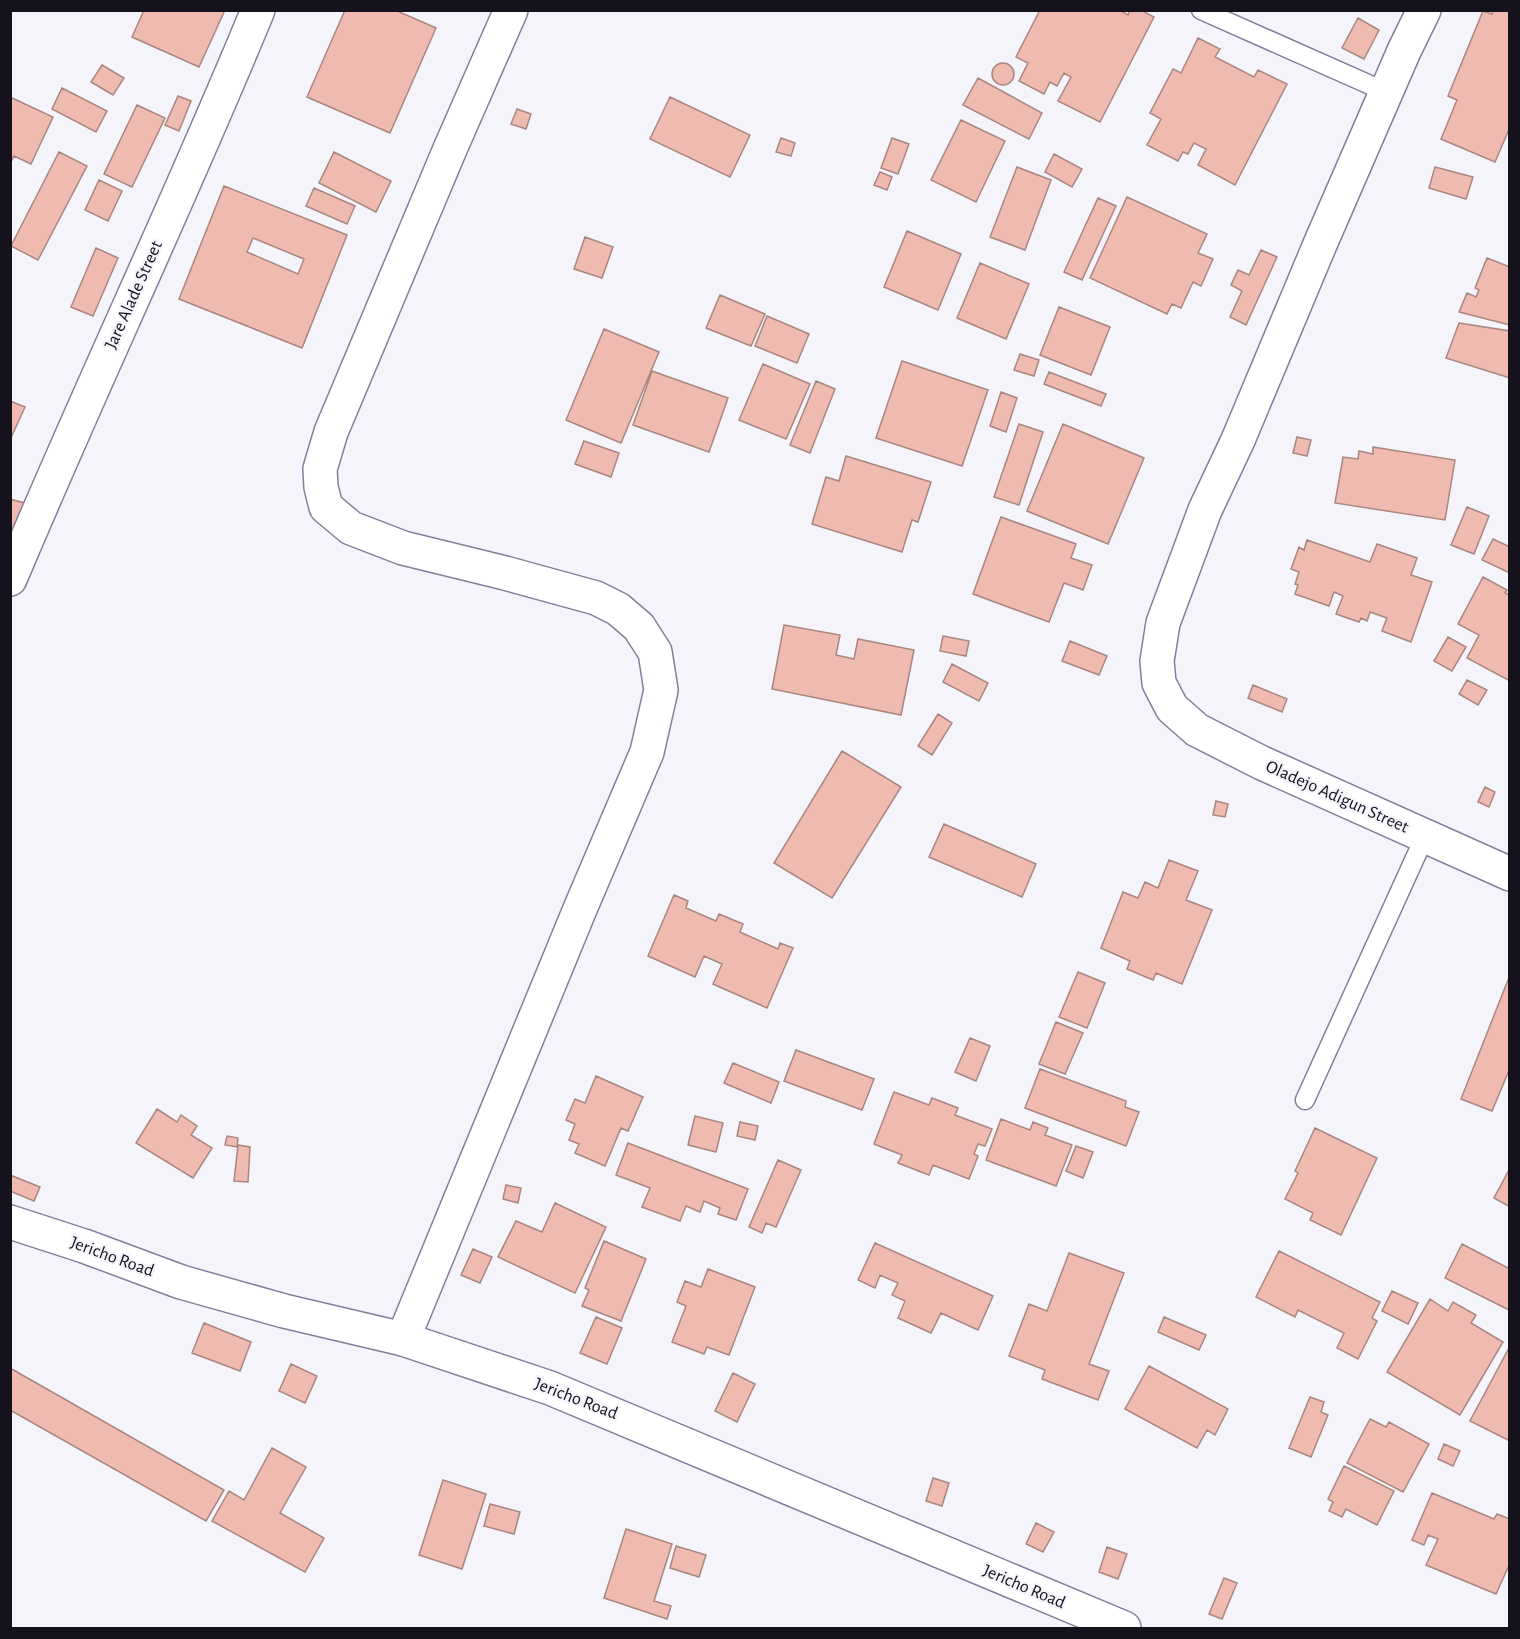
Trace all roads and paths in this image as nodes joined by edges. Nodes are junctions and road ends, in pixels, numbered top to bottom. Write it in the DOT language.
graph roads {
  1 [pos="258,10"];
  2 [pos="511,10"];
  3 [pos="1201,10"];
  4 [pos="1424,10"];
  5 [pos="1386,92"];
  6 [pos="10,579"];
  7 [pos="1425,836"];
  8 [pos="1509,874"];
  9 [pos="1305,1100"];
  10 [pos="10,1222"];
  11 [pos="403,1339"];
  12 [pos="1124,1629"];
  1 -- 6 [label="street, Jare Alade Street"];
  2 -- 11 [label="street"];
  3 -- 5 [label="lane"];
  4 -- 5 [label="street"];
  5 -- 7 [label="street, Oladejo Adigun Street"];
  7 -- 8 [label="street, Oladejo Adigun Street"];
  7 -- 9 [label="lane"];
  10 -- 11 [label="street, Jericho Road"];
  11 -- 12 [label="street, Jericho Road"];
}
